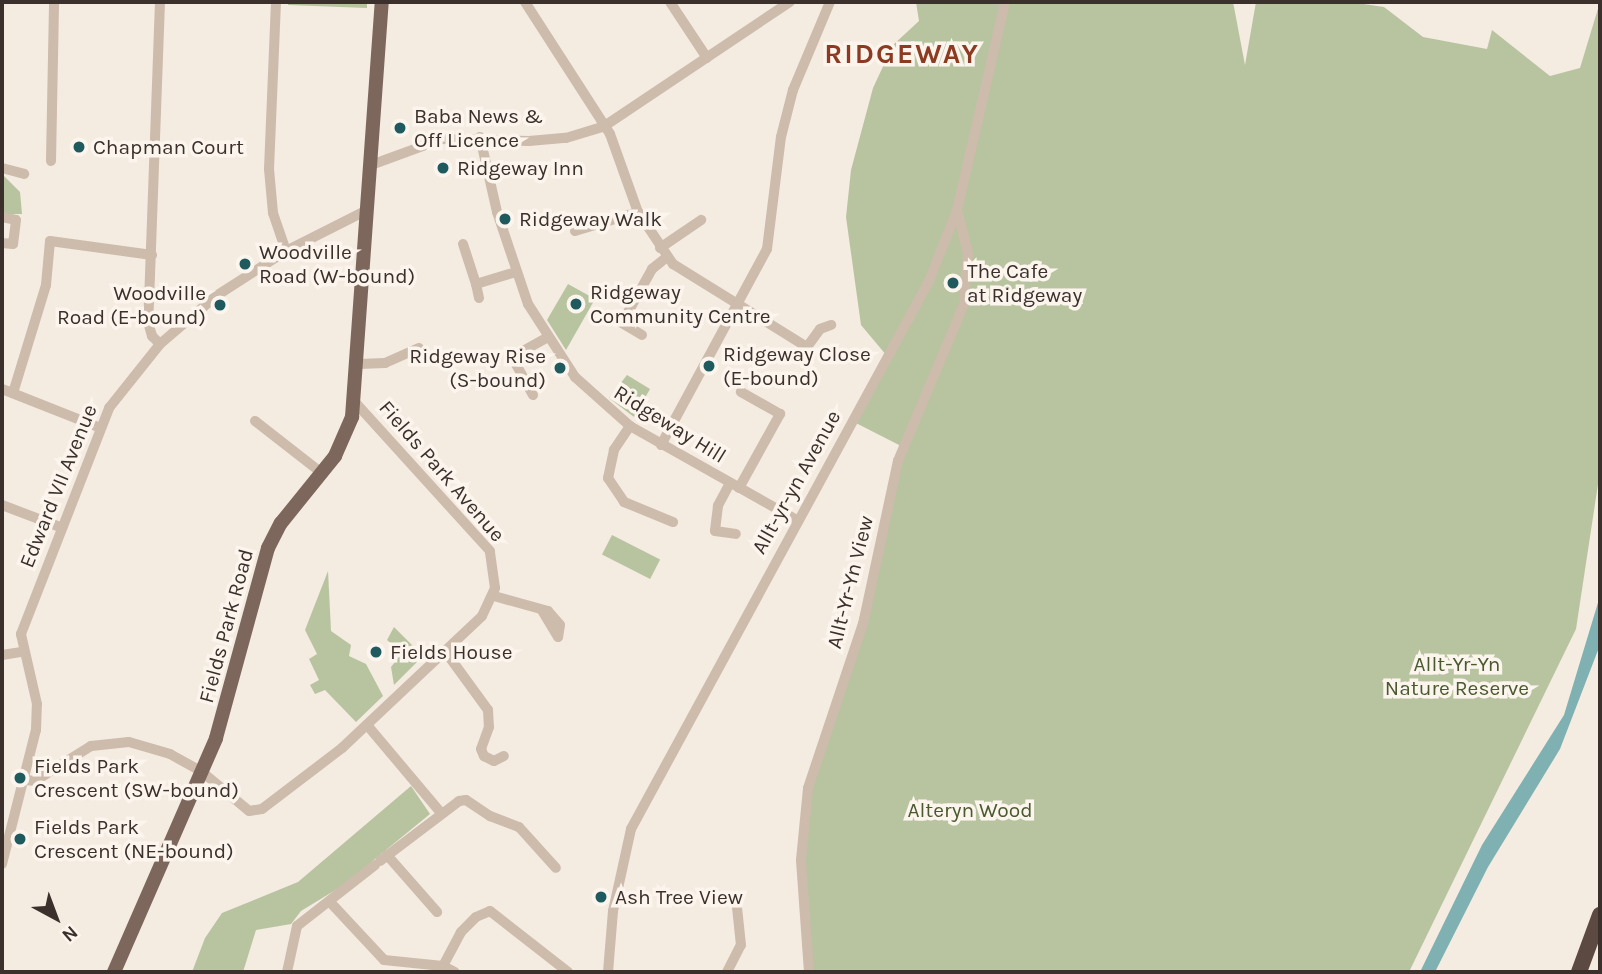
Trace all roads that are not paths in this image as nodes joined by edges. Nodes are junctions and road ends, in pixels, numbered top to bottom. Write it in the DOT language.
graph roads {
  1 [pos="54,2"];
  2 [pos="160,2"];
  3 [pos="276,2"];
  4 [pos="382,2"];
  5 [pos="524,2"];
  6 [pos="670,2"];
  7 [pos="790,2"];
  8 [pos="830,2"];
  9 [pos="1005,2"];
  10 [pos="707,58"];
  11 [pos="603,127"];
  12 [pos="480,137"];
  13 [pos="51,161"];
  14 [pos="371,164"];
  15 [pos="2,168"];
  16 [pos="24,174"];
  17 [pos="367,210"];
  18 [pos="957,210"];
  19 [pos="638,212"];
  20 [pos="2,217"];
  21 [pos="701,220"];
  22 [pos="575,231"];
  23 [pos="2,243"];
  24 [pos="463,244"];
  25 [pos="286,251"];
  26 [pos="663,253"];
  27 [pos="152,255"];
  28 [pos="516,272"];
  29 [pos="475,284"];
  30 [pos="479,298"];
  31 [pos="737,307"];
  32 [pos="831,325"];
  33 [pos="642,335"];
  34 [pos="546,338"];
  35 [pos="160,344"];
  36 [pos="419,348"];
  37 [pos="359,364"];
  38 [pos="2,389"];
  39 [pos="741,392"];
  40 [pos="13,393"];
  41 [pos="533,395"];
  42 [pos="354,401"];
  43 [pos="255,421"];
  44 [pos="98,426"];
  45 [pos="630,426"];
  46 [pos="661,445"];
  47 [pos="323,474"];
  48 [pos="735,485"];
  49 [pos="2,505"];
  50 [pos="797,520"];
  51 [pos="673,522"];
  52 [pos="60,527"];
  53 [pos="736,534"];
  54 [pos="494,596"];
  55 [pos="542,610"];
  56 [pos="445,651"];
  57 [pos="22,652"];
  58 [pos="2,655"];
  59 [pos="367,725"];
  60 [pos="504,756"];
  61 [pos="201,771"];
  62 [pos="26,780"];
  63 [pos="442,814"];
  64 [pos="380,861"];
  65 [pos="2,864"];
  66 [pos="556,868"];
  67 [pos="736,898"];
  68 [pos="330,902"];
  69 [pos="437,912"];
  70 [pos="1600,915"];
  71 [pos="443,966"];
  72 [pos="114,972"];
  73 [pos="287,972"];
  74 [pos="455,972"];
  75 [pos="568,972"];
  76 [pos="608,972"];
  77 [pos="727,972"];
  78 [pos="809,972"];
  79 [pos="1579,972"];
  1 -- 13 [label="street"];
  2 -- 27 [label="street"];
  3 -- 25 [label="street"];
  4 -- 14 [label="main road, Fields Park Road"];
  5 -- 11 [label="street"];
  6 -- 10 [label="street"];
  7 -- 10 [label="street"];
  8 -- 31 [label="street"];
  9 -- 18 [label="street, Allt-yr-yn Avenue"];
  10 -- 11 [label="street"];
  11 -- 12 [label="street"];
  11 -- 19 [label="street"];
  12 -- 14 [label="street"];
  12 -- 28 [label="street, Ridgeway Hill"];
  14 -- 17 [label="main road, Fields Park Road"];
  15 -- 16 [label="street"];
  17 -- 25 [label="street, Edward VII Avenue"];
  17 -- 37 [label="main road, Fields Park Road"];
  18 -- 50 [label="street, Allt-yr-yn Avenue"];
  18 -- 78 [label="street, Allt-Yr-Yn View"];
  19 -- 22 [label="street"];
  19 -- 26 [label="street"];
  20 -- 23 [label="street"];
  21 -- 26 [label="street"];
  24 -- 29 [label="street"];
  25 -- 35 [label="street, Edward VII Avenue"];
  26 -- 31 [label="street"];
  26 -- 33 [label="street"];
  27 -- 35 [label="street"];
  27 -- 40 [label="street"];
  28 -- 29 [label="street"];
  28 -- 34 [label="street, Ridgeway Hill"];
  29 -- 30 [label="street"];
  31 -- 32 [label="street"];
  31 -- 46 [label="street"];
  34 -- 41 [label="street"];
  34 -- 45 [label="street, Ridgeway Hill"];
  35 -- 44 [label="street, Edward VII Avenue"];
  36 -- 37 [label="street"];
  37 -- 42 [label="main road, Fields Park Road"];
  38 -- 40 [label="street"];
  39 -- 48 [label="street"];
  40 -- 44 [label="street"];
  42 -- 47 [label="main road, Fields Park Road"];
  42 -- 54 [label="street, Fields Park Avenue"];
  43 -- 47 [label="street"];
  44 -- 52 [label="street, Edward VII Avenue"];
  45 -- 46 [label="street, Ridgeway Hill"];
  45 -- 51 [label="street"];
  46 -- 48 [label="street, Ridgeway Hill"];
  47 -- 61 [label="main road, Fields Park Road"];
  48 -- 50 [label="street, Ridgeway Hill"];
  48 -- 53 [label="street"];
  49 -- 52 [label="street"];
  50 -- 76 [label="street, Allt-yr-yn Avenue"];
  52 -- 57 [label="street, Edward VII Avenue"];
  54 -- 55 [label="street"];
  54 -- 56 [label="street"];
  56 -- 59 [label="street"];
  56 -- 60 [label="street"];
  57 -- 58 [label="street"];
  57 -- 62 [label="street"];
  59 -- 61 [label="street"];
  59 -- 63 [label="street"];
  61 -- 62 [label="street"];
  61 -- 72 [label="main road, Fields Park Road"];
  62 -- 65 [label="street"];
  63 -- 64 [label="street"];
  63 -- 66 [label="street"];
  64 -- 68 [label="street"];
  64 -- 69 [label="street"];
  67 -- 77 [label="street"];
  68 -- 71 [label="street"];
  68 -- 73 [label="street"];
  70 -- 79 [label="highway"];
  71 -- 74 [label="street"];
  71 -- 75 [label="street"];
}
